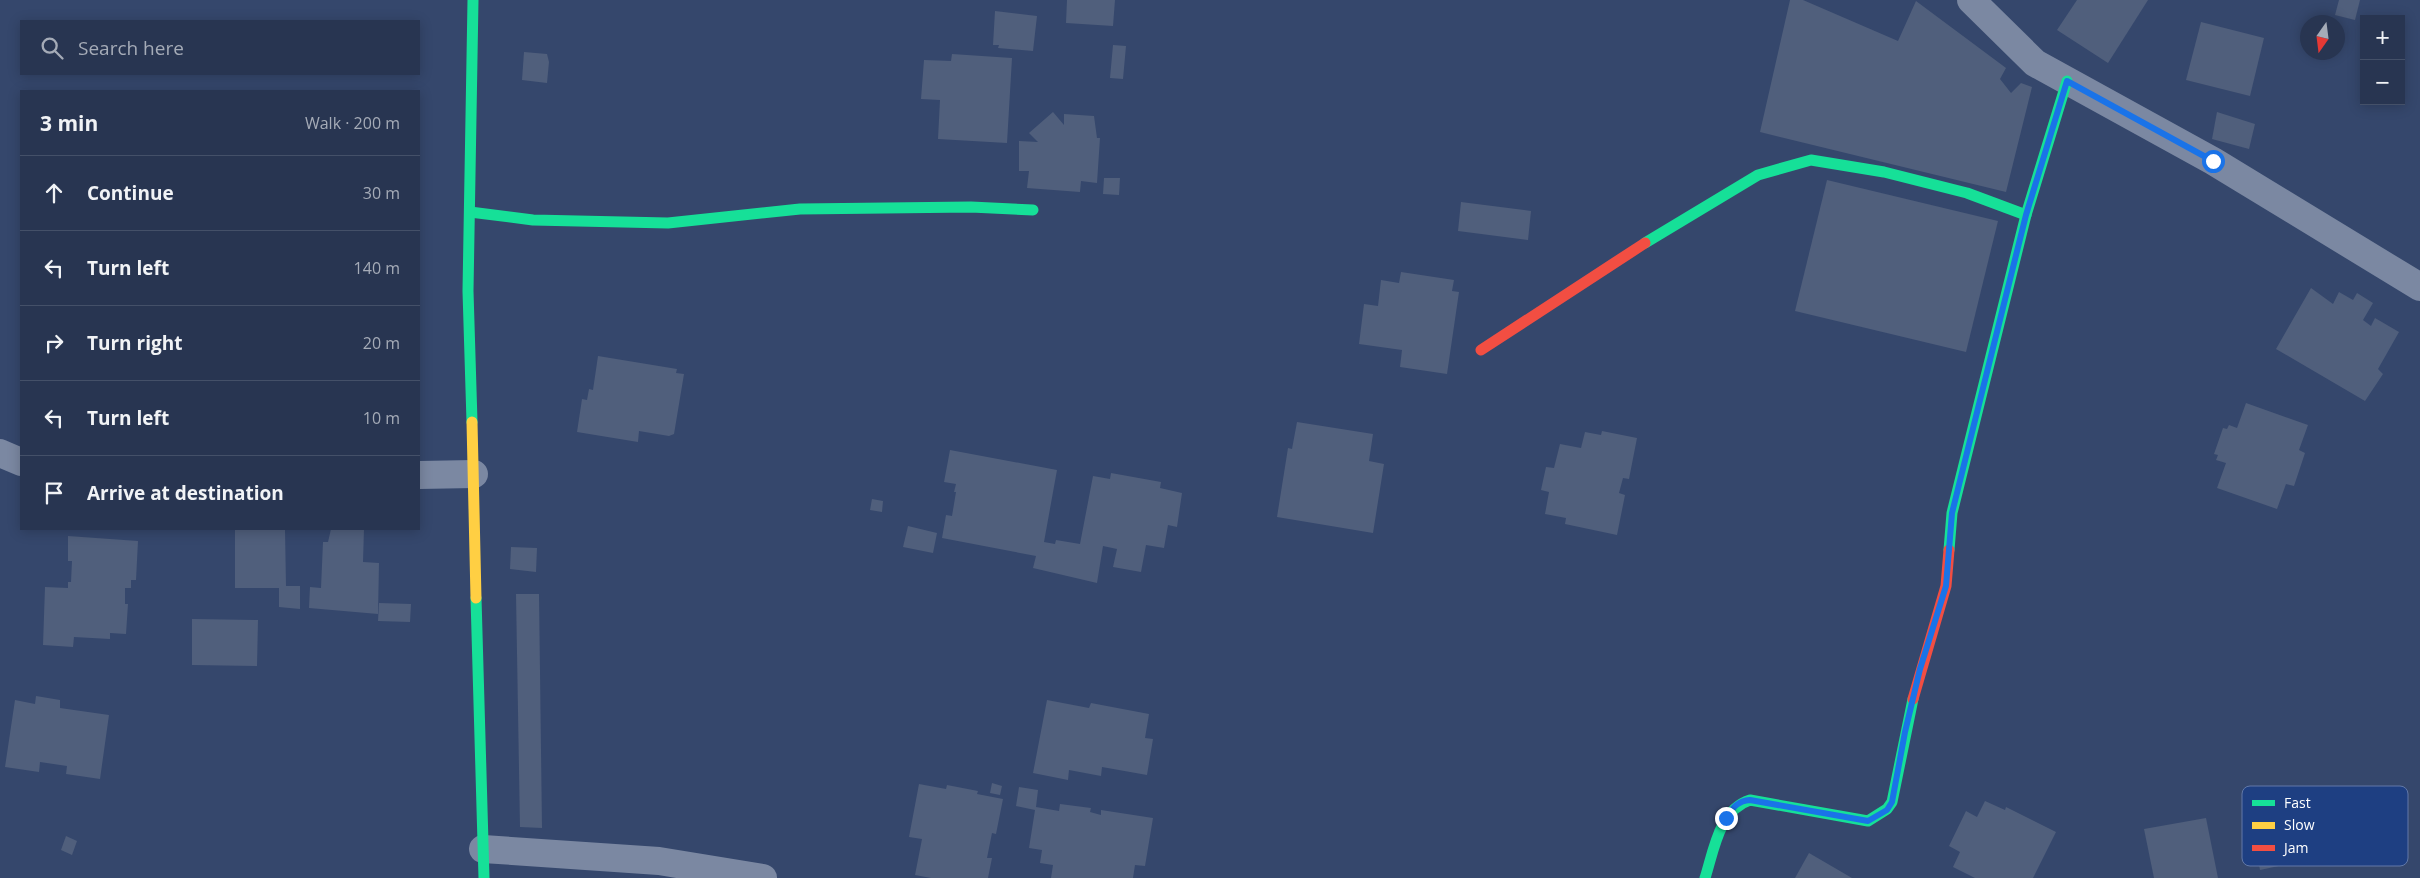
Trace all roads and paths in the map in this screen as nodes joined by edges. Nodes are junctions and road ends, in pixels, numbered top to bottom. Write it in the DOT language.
graph roads {
  1 [pos="473,0"];
  2 [pos="1971,0"];
  3 [pos="2067,81"];
  4 [pos="1034,210"];
  5 [pos="470,212"];
  6 [pos="2026,215"];
  7 [pos="2420,287"];
  8 [pos="1481,350"];
  9 [pos="0,452"];
  10 [pos="20,462"];
  11 [pos="474,474"];
  12 [pos="420,476"];
  13 [pos="483,849"];
  14 [pos="484,878"];
  15 [pos="763,878"];
  16 [pos="1705,878"];
  1 -- 5 [label="street"];
  2 -- 3 [label="street"];
  3 -- 6 [label="street"];
  3 -- 7 [label="street"];
  4 -- 5 [label="street"];
  5 -- 11 [label="street"];
  6 -- 8 [label="street"];
  6 -- 16 [label="street"];
  9 -- 10 [label="street"];
  11 -- 12 [label="street"];
  11 -- 13 [label="street"];
  13 -- 14 [label="street"];
  13 -- 15 [label="street"];
}
